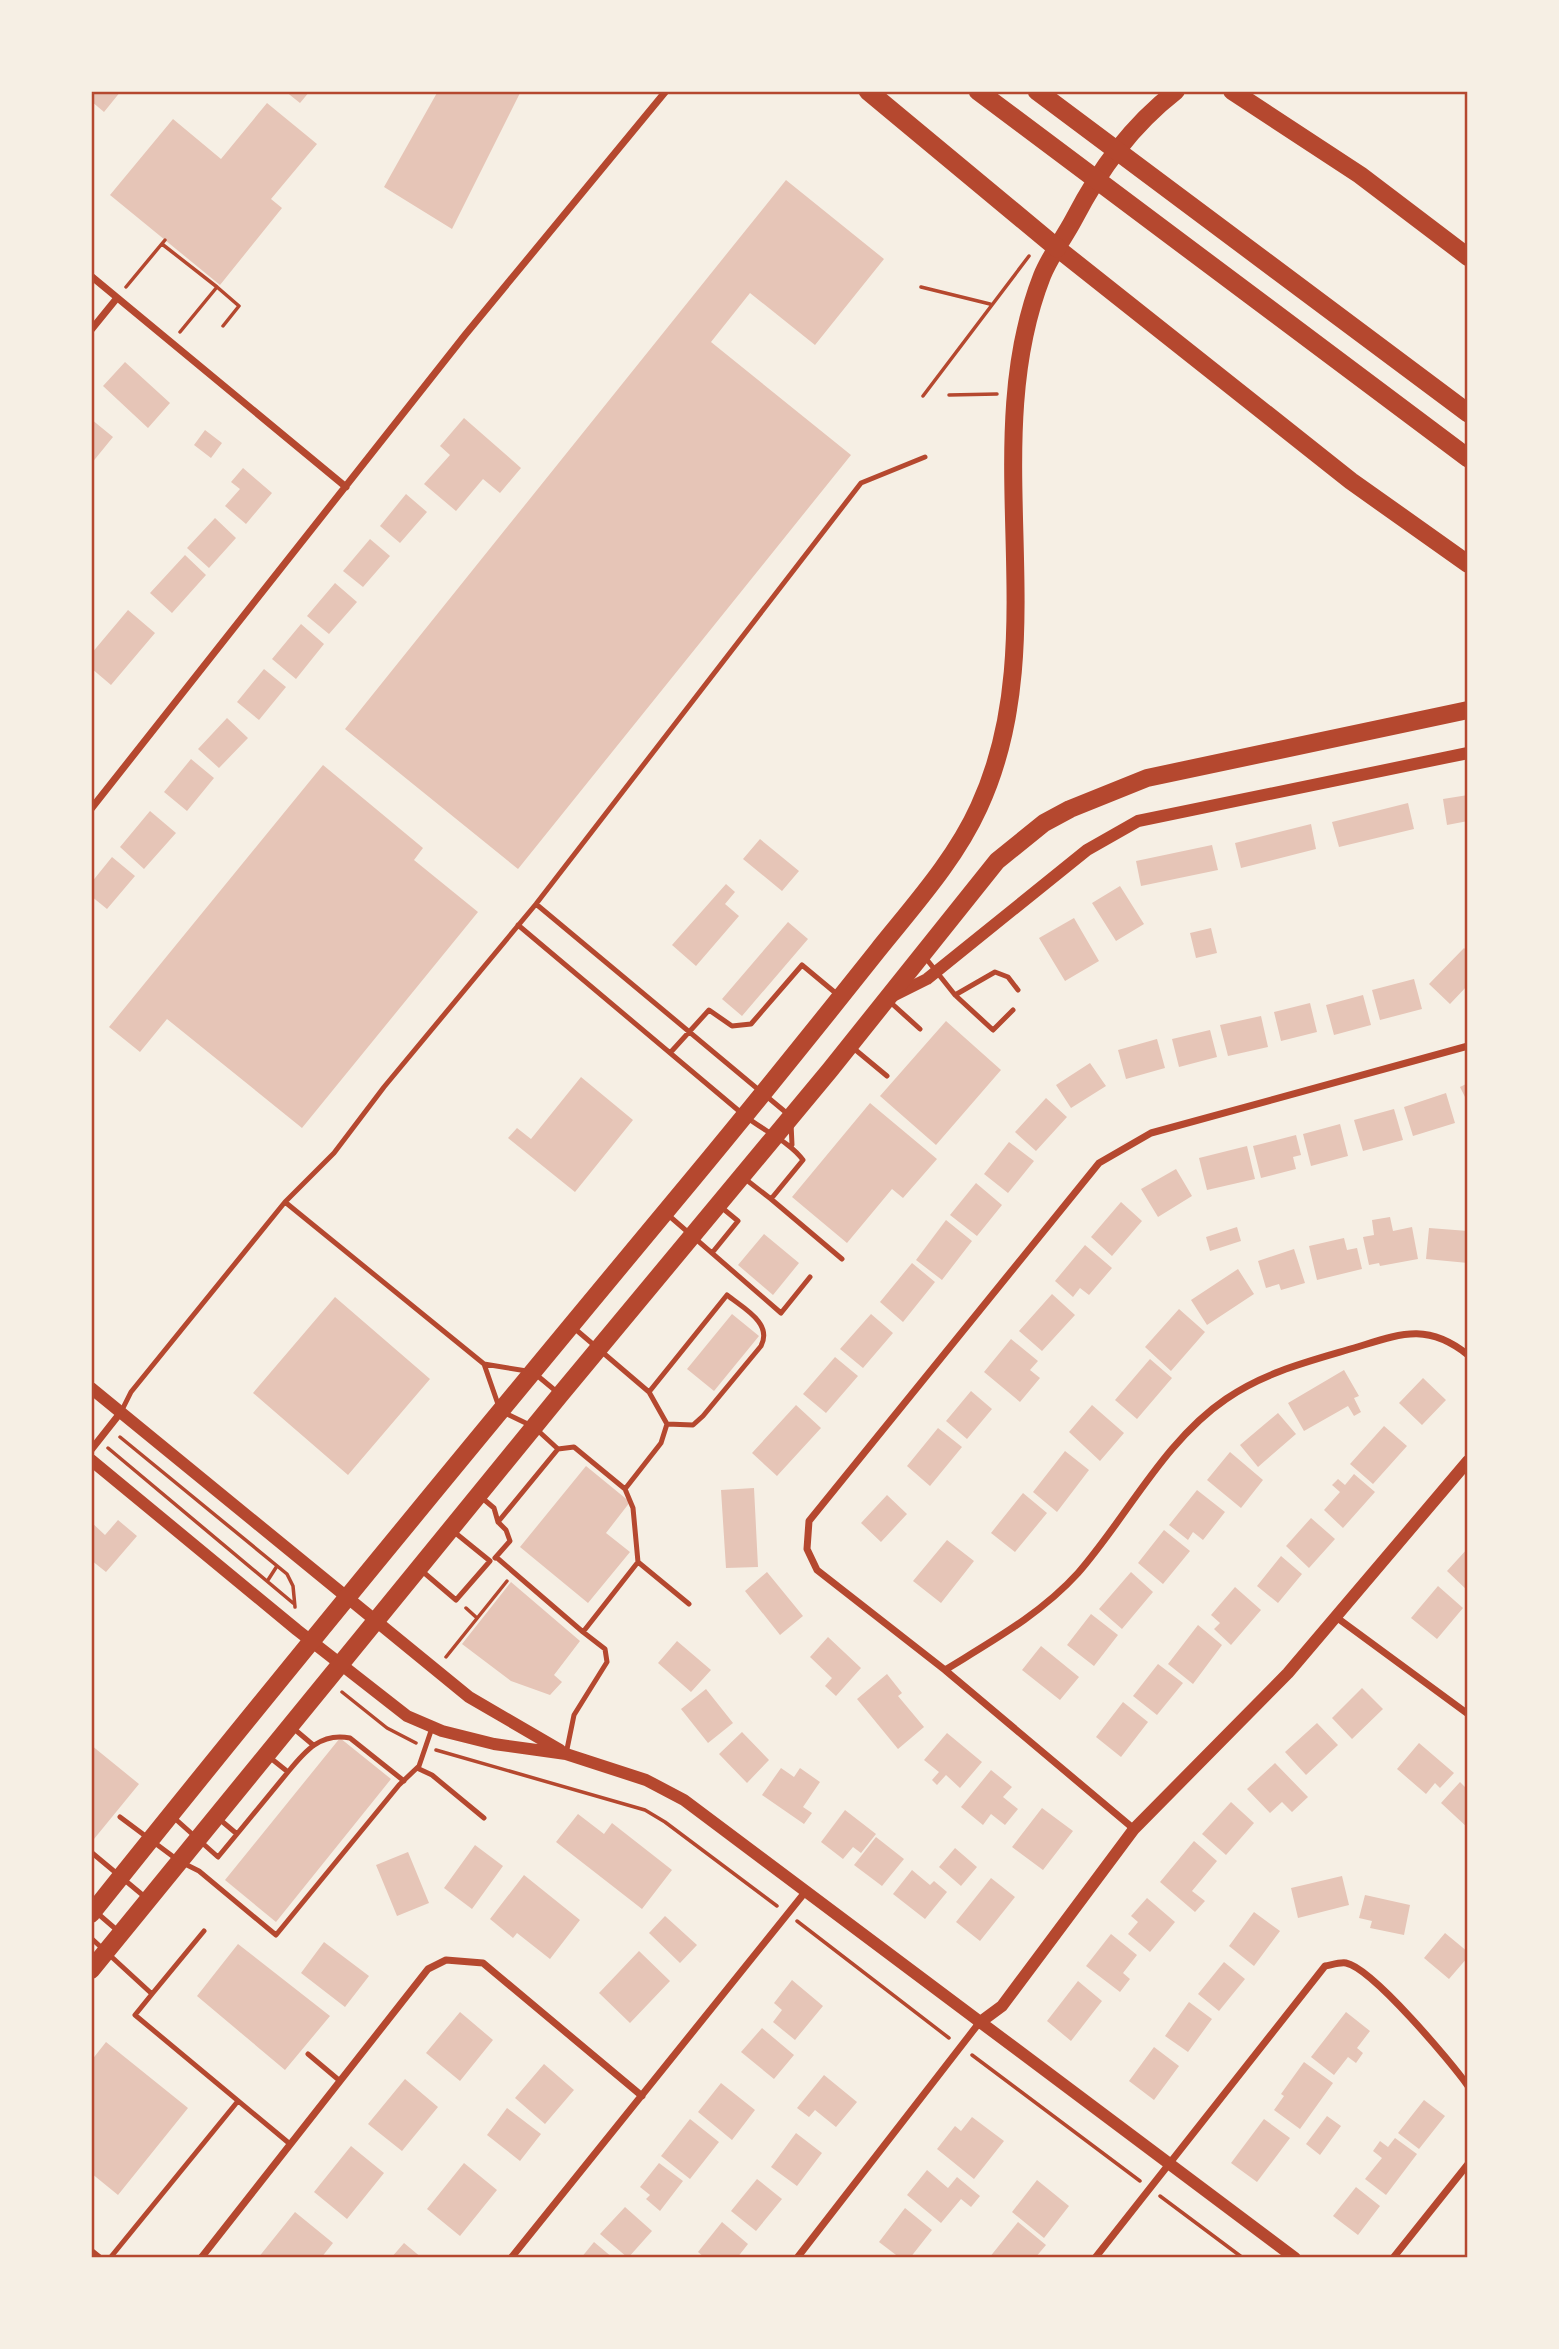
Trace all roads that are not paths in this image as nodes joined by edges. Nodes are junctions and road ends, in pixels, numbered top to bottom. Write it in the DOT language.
graph roads {
  1 [pos="666,91"];
  2 [pos="868,91"];
  3 [pos="978,91"];
  4 [pos="1037,91"];
  5 [pos="1176,91"];
  6 [pos="1232,91"];
  7 [pos="1057,248"];
  8 [pos="1468,257"];
  9 [pos="91,276"];
  10 [pos="117,298"];
  11 [pos="91,330"];
  12 [pos="1468,413"];
  13 [pos="925,457"];
  14 [pos="1468,458"];
  15 [pos="346,487"];
  16 [pos="1468,564"];
  17 [pos="1468,710"];
  18 [pos="1468,753"];
  19 [pos="91,809"];
  20 [pos="536,904"];
  21 [pos="518,925"];
  22 [pos="921,954"];
  23 [pos="937,970"];
  24 [pos="1018,989"];
  25 [pos="955,995"];
  26 [pos="840,997"];
  27 [pos="887,999"];
  28 [pos="1013,1010"];
  29 [pos="920,1029"];
  30 [pos="689,1031"];
  31 [pos="850,1045"];
  32 [pos="1468,1046"];
  33 [pos="670,1053"];
  34 [pos="887,1076"];
  35 [pos="764,1093"];
  36 [pos="745,1116"];
  37 [pos="791,1117"];
  38 [pos="774,1138"];
  39 [pos="792,1144"];
  40 [pos="742,1177"];
  41 [pos="771,1199"];
  42 [pos="285,1202"];
  43 [pos="718,1205"];
  44 [pos="665,1212"];
  45 [pos="692,1236"];
  46 [pos="712,1253"];
  47 [pos="842,1259"];
  48 [pos="810,1277"];
  49 [pos="571,1325"];
  50 [pos="598,1349"];
  51 [pos="1468,1355"];
  52 [pos="484,1364"];
  53 [pos="533,1372"];
  54 [pos="91,1388"];
  55 [pos="649,1392"];
  56 [pos="560,1395"];
  57 [pos="500,1411"];
  58 [pos="121,1412"];
  59 [pos="667,1424"];
  60 [pos="534,1427"];
  61 [pos="558,1449"];
  62 [pos="91,1450"];
  63 [pos="91,1460"];
  64 [pos="1468,1461"];
  65 [pos="625,1489"];
  66 [pos="479,1495"];
  67 [pos="498,1522"];
  68 [pos="452,1529"];
  69 [pos="496,1557"];
  70 [pos="490,1561"];
  71 [pos="638,1562"];
  72 [pos="419,1569"];
  73 [pos="346,1597"];
  74 [pos="689,1604"];
  75 [pos="1336,1617"];
  76 [pos="376,1622"];
  77 [pos="583,1632"];
  78 [pos="310,1641"];
  79 [pos="340,1664"];
  80 [pos="945,1670"];
  81 [pos="1468,1714"];
  82 [pos="290,1725"];
  83 [pos="432,1727"];
  84 [pos="312,1744"];
  85 [pos="266,1754"];
  86 [pos="566,1754"];
  87 [pos="417,1768"];
  88 [pos="288,1772"];
  89 [pos="404,1781"];
  90 [pos="170,1814"];
  91 [pos="215,1816"];
  92 [pos="120,1817"];
  93 [pos="484,1818"];
  94 [pos="1133,1829"];
  95 [pos="237,1834"];
  96 [pos="198,1838"];
  97 [pos="152,1839"];
  98 [pos="91,1852"];
  99 [pos="179,1861"];
  100 [pos="121,1877"];
  101 [pos="806,1891"];
  102 [pos="147,1900"];
  103 [pos="92,1910"];
  104 [pos="204,1931"];
  105 [pos="120,1933"];
  106 [pos="91,1938"];
  107 [pos="106,1952"];
  108 [pos="91,1970"];
  109 [pos="152,1994"];
  110 [pos="979,2023"];
  111 [pos="308,2054"];
  112 [pos="340,2081"];
  113 [pos="1468,2086"];
  114 [pos="642,2096"];
  115 [pos="238,2101"];
  116 [pos="290,2144"];
  117 [pos="1168,2163"];
  118 [pos="1468,2164"];
  119 [pos="91,2249"];
  120 [pos="101,2258"];
  121 [pos="110,2258"];
  122 [pos="201,2258"];
  123 [pos="510,2258"];
  124 [pos="797,2258"];
  125 [pos="1096,2258"];
  126 [pos="1295,2258"];
  127 [pos="1393,2258"];
  1 -- 15 [label="street"];
  2 -- 7 [label="highway"];
  3 -- 14 [label="highway"];
  4 -- 12 [label="highway"];
  5 -- 7 [label="main road"];
  6 -- 8 [label="main road"];
  7 -- 16 [label="main road"];
  7 -- 26 [label="main road"];
  9 -- 10 [label="street"];
  10 -- 11 [label="street"];
  10 -- 15 [label="street"];
  13 -- 20 [label="lane"];
  15 -- 19 [label="street"];
  17 -- 22 [label="main road"];
  18 -- 23 [label="street"];
  20 -- 21 [label="lane"];
  20 -- 30 [label="lane"];
  21 -- 33 [label="lane"];
  21 -- 42 [label="lane"];
  22 -- 23 [label="lane"];
  22 -- 27 [label="main road"];
  23 -- 25 [label="lane"];
  23 -- 27 [label="street"];
  24 -- 25 [label="lane"];
  25 -- 28 [label="lane"];
  26 -- 30 [label="lane"];
  26 -- 35 [label="main road"];
  27 -- 29 [label="lane"];
  27 -- 31 [label="main road"];
  30 -- 33 [label="lane"];
  30 -- 35 [label="lane"];
  31 -- 34 [label="lane"];
  31 -- 37 [label="main road"];
  32 -- 80 [label="street"];
  33 -- 36 [label="lane"];
  35 -- 36 [label="main road"];
  35 -- 37 [label="lane"];
  36 -- 38 [label="lane"];
  36 -- 44 [label="main road"];
  37 -- 38 [label="main road"];
  37 -- 39 [label="lane"];
  38 -- 39 [label="lane"];
  38 -- 40 [label="main road"];
  39 -- 41 [label="lane"];
  40 -- 41 [label="lane"];
  40 -- 43 [label="main road"];
  41 -- 47 [label="lane"];
  42 -- 52 [label="lane"];
  42 -- 58 [label="lane"];
  43 -- 45 [label="main road"];
  43 -- 46 [label="lane"];
  44 -- 45 [label="lane"];
  44 -- 49 [label="main road"];
  45 -- 46 [label="lane"];
  45 -- 50 [label="main road"];
  46 -- 48 [label="lane"];
  49 -- 50 [label="lane"];
  49 -- 53 [label="main road"];
  50 -- 55 [label="lane"];
  50 -- 56 [label="main road"];
  51 -- 80 [label="street"];
  52 -- 53 [label="lane"];
  52 -- 57 [label="lane"];
  53 -- 56 [label="lane"];
  53 -- 57 [label="main road"];
  54 -- 58 [label="street"];
  55 -- 59 [label="lane"];
  55 -- 59 [label="lane"];
  56 -- 60 [label="main road"];
  57 -- 60 [label="lane"];
  57 -- 73 [label="main road"];
  58 -- 62 [label="street"];
  58 -- 73 [label="street"];
  59 -- 65 [label="lane"];
  60 -- 61 [label="lane"];
  60 -- 66 [label="main road"];
  61 -- 65 [label="lane"];
  61 -- 67 [label="lane"];
  63 -- 78 [label="street"];
  64 -- 75 [label="street"];
  65 -- 71 [label="lane"];
  66 -- 67 [label="lane"];
  66 -- 68 [label="main road"];
  67 -- 69 [label="lane"];
  68 -- 70 [label="lane"];
  68 -- 72 [label="main road"];
  69 -- 70 [label="lane"];
  69 -- 77 [label="lane"];
  70 -- 72 [label="lane"];
  71 -- 74 [label="lane"];
  71 -- 77 [label="lane"];
  72 -- 76 [label="main road"];
  73 -- 76 [label="street"];
  73 -- 78 [label="main road"];
  75 -- 81 [label="street"];
  75 -- 94 [label="street"];
  76 -- 79 [label="main road"];
  76 -- 86 [label="street"];
  77 -- 86 [label="lane"];
  78 -- 79 [label="street"];
  78 -- 90 [label="main road"];
  79 -- 82 [label="main road"];
  79 -- 83 [label="street"];
  80 -- 94 [label="street"];
  82 -- 84 [label="lane"];
  82 -- 85 [label="main road"];
  83 -- 86 [label="street"];
  83 -- 87 [label="lane"];
  84 -- 88 [label="lane"];
  84 -- 89 [label="lane"];
  85 -- 88 [label="lane"];
  85 -- 91 [label="main road"];
  86 -- 101 [label="street"];
  87 -- 89 [label="lane"];
  87 -- 93 [label="lane"];
  88 -- 95 [label="lane"];
  89 -- 99 [label="lane"];
  90 -- 96 [label="lane"];
  90 -- 97 [label="main road"];
  91 -- 95 [label="lane"];
  91 -- 96 [label="main road"];
  92 -- 97 [label="lane"];
  94 -- 110 [label="street"];
  95 -- 96 [label="lane"];
  96 -- 99 [label="main road"];
  97 -- 99 [label="lane"];
  97 -- 100 [label="main road"];
  98 -- 100 [label="lane"];
  99 -- 102 [label="main road"];
  100 -- 102 [label="lane"];
  100 -- 103 [label="main road"];
  101 -- 110 [label="street"];
  101 -- 114 [label="street"];
  102 -- 105 [label="main road"];
  103 -- 105 [label="lane"];
  104 -- 109 [label="lane"];
  105 -- 107 [label="main road"];
  106 -- 107 [label="lane"];
  107 -- 108 [label="main road"];
  107 -- 109 [label="lane"];
  109 -- 115 [label="lane"];
  110 -- 117 [label="street"];
  110 -- 124 [label="street"];
  111 -- 112 [label="lane"];
  112 -- 114 [label="street"];
  112 -- 116 [label="street"];
  113 -- 117 [label="street"];
  114 -- 123 [label="street"];
  115 -- 116 [label="lane"];
  115 -- 121 [label="lane"];
  116 -- 122 [label="street"];
  117 -- 125 [label="street"];
  117 -- 126 [label="street"];
  118 -- 127 [label="street"];
  119 -- 120 [label="lane"];
}
